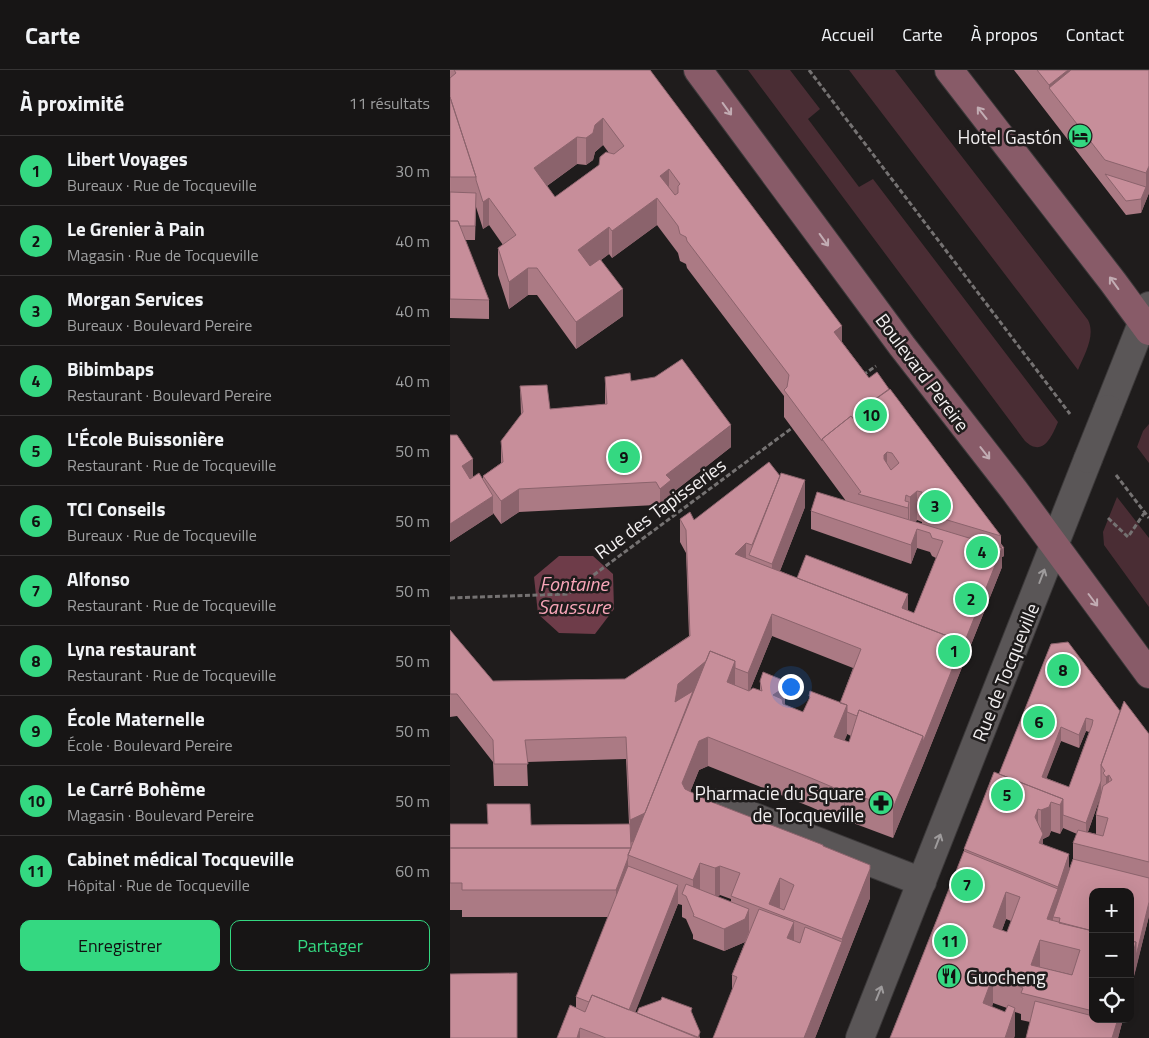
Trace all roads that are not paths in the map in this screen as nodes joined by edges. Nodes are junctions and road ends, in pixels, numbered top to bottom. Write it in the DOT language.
graph roads {
  1 [pos="698,70"];
  2 [pos="949,70"];
  3 [pos="1147,320"];
  4 [pos="1054,546"];
  5 [pos="1149,674"];
  6 [pos="718,803"];
  7 [pos="922,882"];
  8 [pos="860,1038"];
  1 -- 4 [label="main road, Boulevard Pereire, one-way"];
  3 -- 2 [label="main road, one-way"];
  3 -- 4 [label="street, Rue de Tocqueville, bridge"];
  4 -- 5 [label="main road, Boulevard Pereire, one-way"];
  7 -- 4 [label="street, Rue de Tocqueville, one-way"];
  6 -- 7 [label="street"];
  8 -- 7 [label="street, Rue de Tocqueville, one-way"];
}
